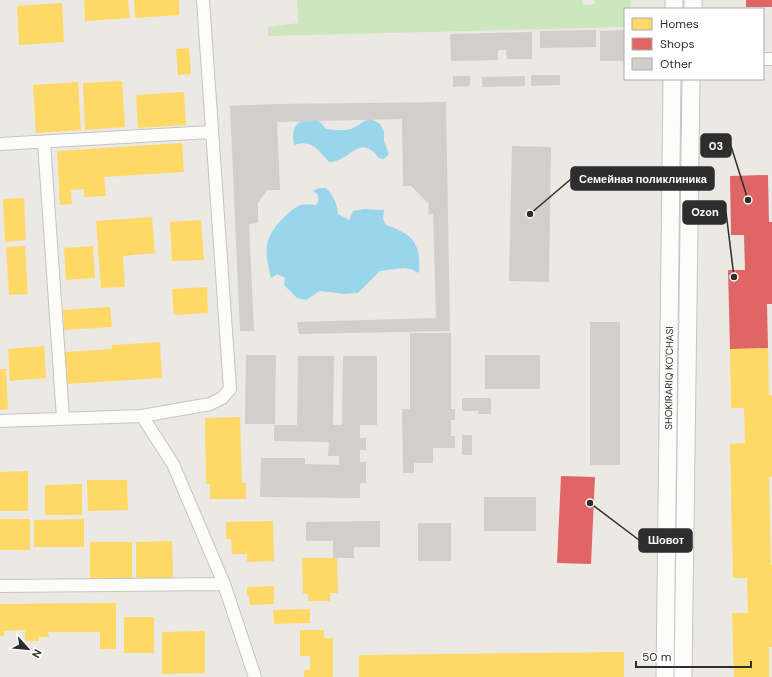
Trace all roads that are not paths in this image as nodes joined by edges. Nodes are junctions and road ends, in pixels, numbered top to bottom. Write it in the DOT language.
graph roads {
  1 [pos="202,0"];
  2 [pos="672,80"];
  3 [pos="690,80"];
  4 [pos="212,132"];
  5 [pos="44,142"];
  6 [pos="0,144"];
  7 [pos="142,416"];
  8 [pos="63,418"];
  9 [pos="0,421"];
  10 [pos="224,584"];
  11 [pos="0,586"];
  12 [pos="255,677"];
  13 [pos="665,677"];
  14 [pos="683,677"];
  1 -- 4 [label="street"];
  2 -- 13 [label="main road, SHOKIRARIQ KO'CHASI"];
  3 -- 14 [label="main road, SHOKIRARIQ KO'CHASI"];
  4 -- 5 [label="street"];
  4 -- 7 [label="street"];
  5 -- 6 [label="street"];
  5 -- 8 [label="street"];
  7 -- 8 [label="street"];
  7 -- 10 [label="street"];
  8 -- 9 [label="street"];
  10 -- 11 [label="street"];
  10 -- 12 [label="street"];
}
